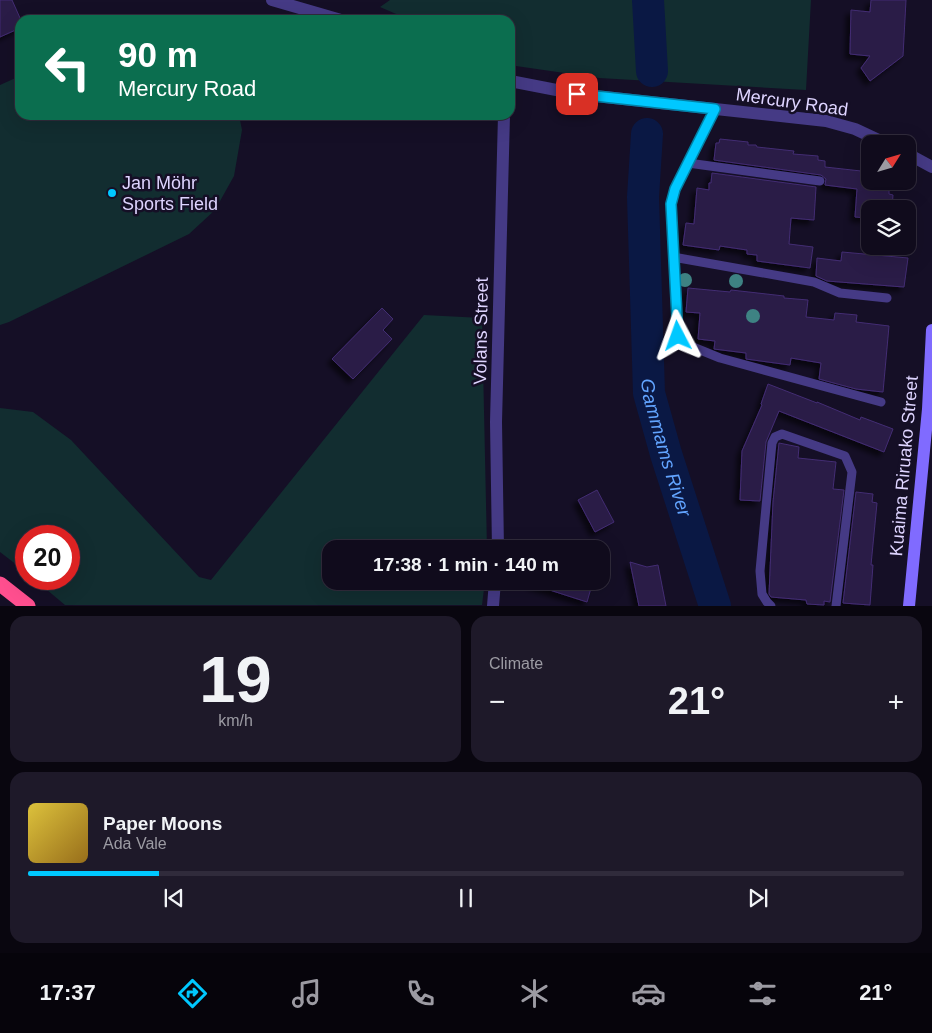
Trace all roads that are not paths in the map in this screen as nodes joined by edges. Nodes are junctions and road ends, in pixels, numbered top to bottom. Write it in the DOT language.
graph roads {
  1 [pos="272,0"];
  2 [pos="324,15"];
  3 [pos="515,82"];
  4 [pos="715,109"];
  5 [pos="504,120"];
  6 [pos="868,135"];
  7 [pos="916,158"];
  8 [pos="688,163"];
  9 [pos="932,166"];
  10 [pos="820,182"];
  11 [pos="673,257"];
  12 [pos="887,298"];
  13 [pos="932,330"];
  14 [pos="881,402"];
  15 [pos="930,409"];
  16 [pos="498,540"];
  17 [pos="0,584"];
  18 [pos="494,590"];
  19 [pos="28,606"];
  20 [pos="493,606"];
  21 [pos="771,606"];
  22 [pos="836,606"];
  23 [pos="909,606"];
  1 -- 2 [label="street"];
  3 -- 4 [label="street, Mercury Road"];
  4 -- 6 [label="street, Mercury Road"];
  4 -- 8 [label="lane"];
  5 -- 16 [label="street, Volans Street"];
  7 -- 9 [label="street"];
  8 -- 10 [label="lane"];
  8 -- 11 [label="lane"];
  11 -- 12 [label="lane"];
  11 -- 14 [label="lane"];
  13 -- 15 [label="street, Kuaima Riruako Street"];
  15 -- 23 [label="street, Kuaima Riruako Street"];
  17 -- 19 [label="highway"];
  18 -- 20 [label="street"];
  21 -- 22 [label="lane"];
}
